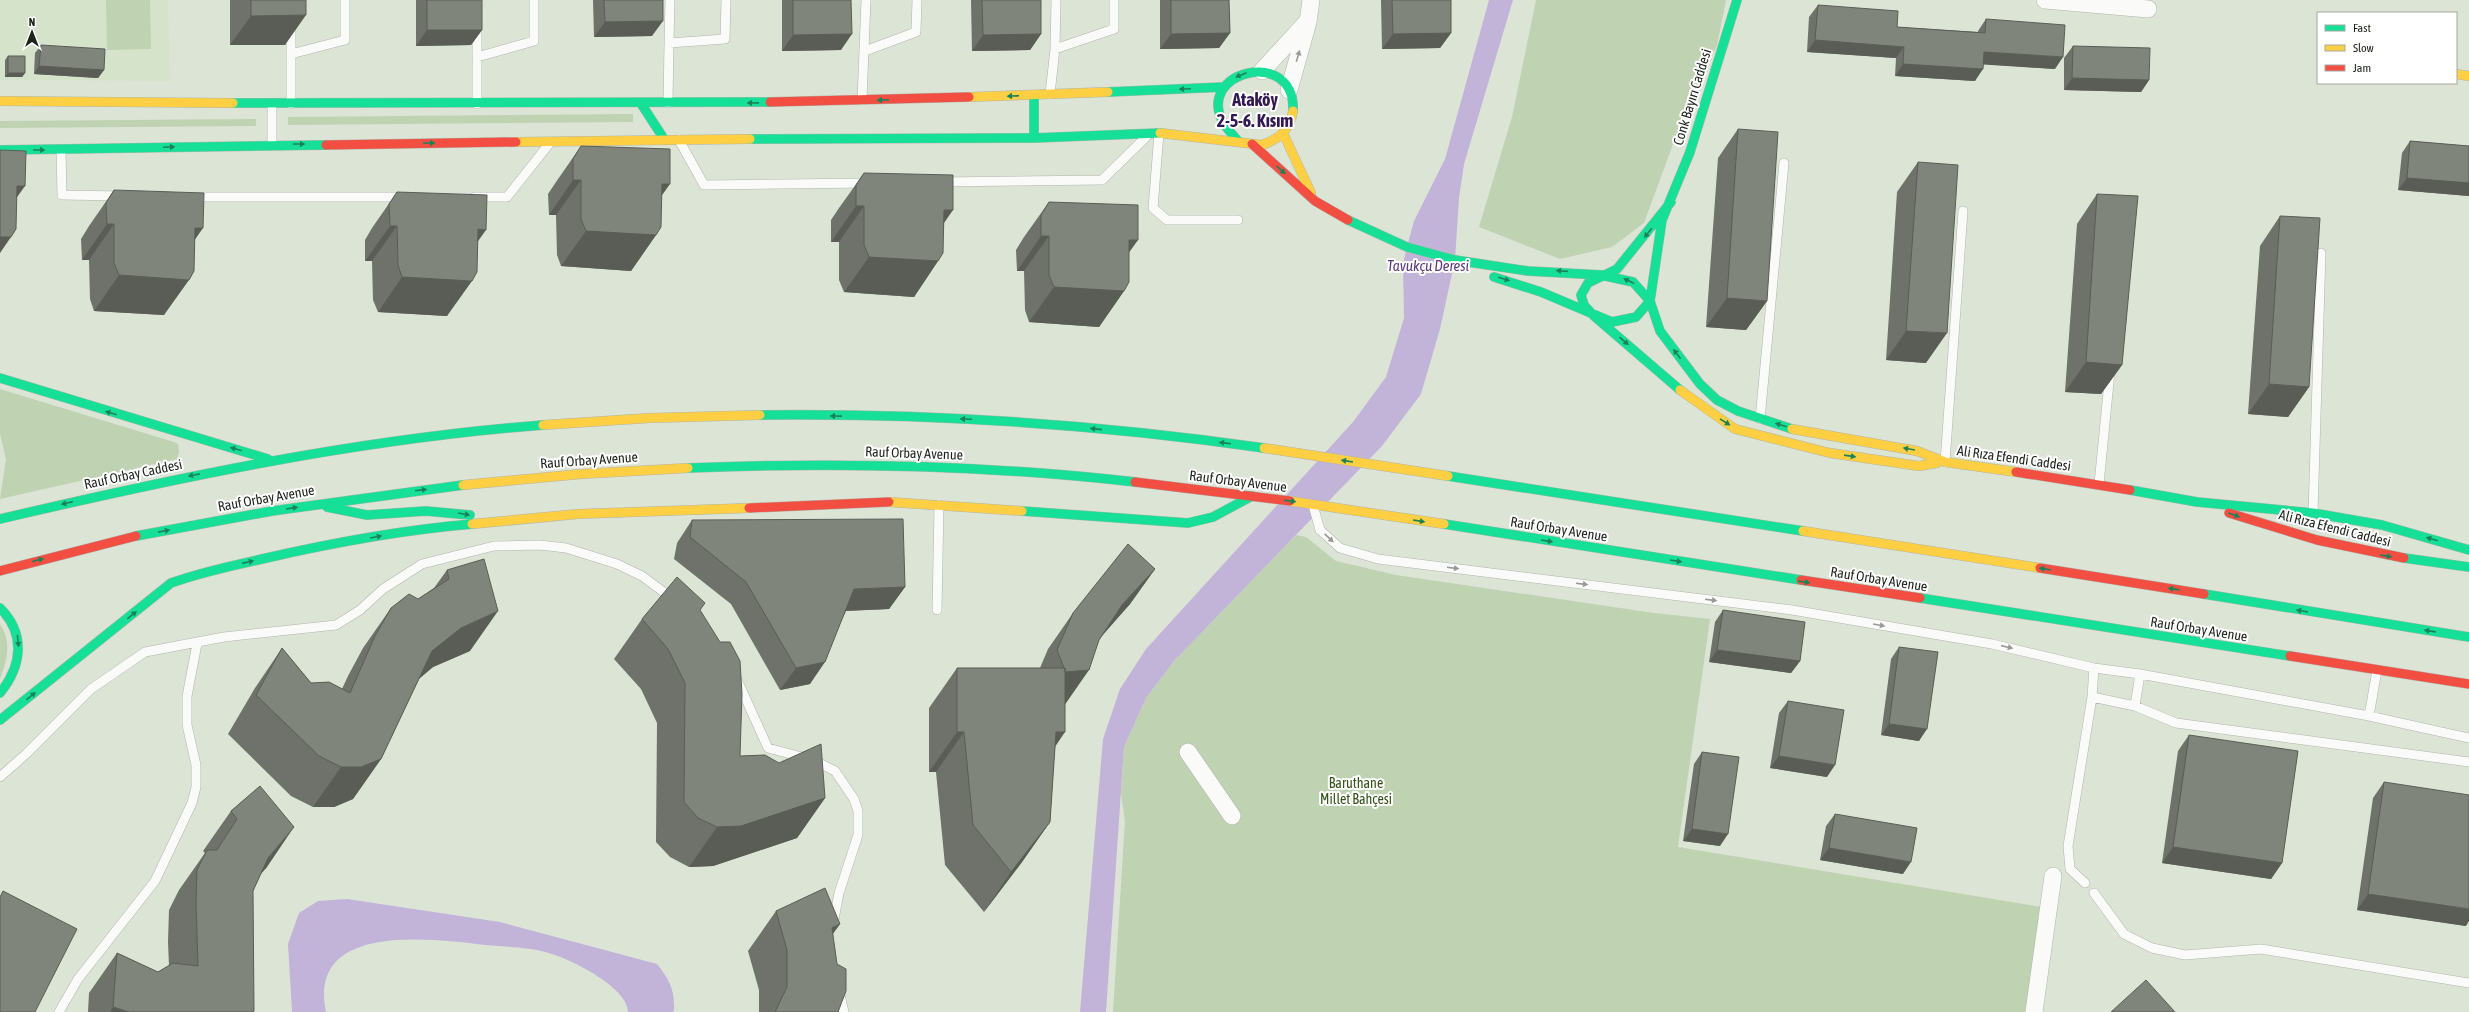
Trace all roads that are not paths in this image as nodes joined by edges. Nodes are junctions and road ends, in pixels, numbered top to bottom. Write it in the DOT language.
graph roads {
  1 [pos="345,0"];
  2 [pos="477,0"];
  3 [pos="534,0"];
  4 [pos="670,0"];
  5 [pos="726,0"];
  6 [pos="866,0"];
  7 [pos="917,0"];
  8 [pos="1056,0"];
  9 [pos="1114,0"];
  10 [pos="1311,0"];
  11 [pos="1737,0"];
  12 [pos="2045,0"];
  13 [pos="2148,9"];
  14 [pos="291,15"];
  15 [pos="1308,22"];
  16 [pos="669,43"];
  17 [pos="1055,49"];
  18 [pos="865,51"];
  19 [pos="291,54"];
  20 [pos="477,57"];
  21 [pos="1262,71"];
  22 [pos="2457,74"];
  23 [pos="2469,76"];
  24 [pos="1224,87"];
  25 [pos="1289,90"];
  26 [pos="1034,96"];
  27 [pos="1050,97"];
  28 [pos="862,100"];
  29 [pos="0,101"];
  30 [pos="272,104"];
  31 [pos="291,104"];
  32 [pos="477,104"];
  33 [pos="642,105"];
  34 [pos="668,105"];
  35 [pos="1155,133"];
  36 [pos="1283,133"];
  37 [pos="1034,138"];
  38 [pos="664,139"];
  39 [pos="678,139"];
  40 [pos="1238,141"];
  41 [pos="549,142"];
  42 [pos="272,144"];
  43 [pos="1252,144"];
  44 [pos="0,150"];
  45 [pos="61,150"];
  46 [pos="1784,163"];
  47 [pos="931,182"];
  48 [pos="876,183"];
  49 [pos="133,196"];
  50 [pos="181,197"];
  51 [pos="411,197"];
  52 [pos="467,197"];
  53 [pos="1315,202"];
  54 [pos="1671,202"];
  55 [pos="1963,211"];
  56 [pos="1238,220"];
  57 [pos="2321,253"];
  58 [pos="1455,260"];
  59 [pos="1601,274"];
  60 [pos="1650,301"];
  61 [pos="1594,316"];
  62 [pos="2111,359"];
  63 [pos="0,378"];
  64 [pos="1760,418"];
  65 [pos="273,460"];
  66 [pos="1945,462"];
  67 [pos="2099,484"];
  68 [pos="1252,496"];
  69 [pos="2197,502"];
  70 [pos="314,504"];
  71 [pos="1313,504"];
  72 [pos="939,505"];
  73 [pos="2313,513"];
  74 [pos="0,519"];
  75 [pos="504,521"];
  76 [pos="2469,550"];
  77 [pos="2469,566"];
  78 [pos="0,571"];
  79 [pos="681,605"];
  80 [pos="0,608"];
  81 [pos="937,610"];
  82 [pos="2469,637"];
  83 [pos="197,644"];
  84 [pos="731,666"];
  85 [pos="2094,668"];
  86 [pos="2377,670"];
  87 [pos="2140,674"];
  88 [pos="2469,684"];
  89 [pos="0,693"];
  90 [pos="2092,697"];
  91 [pos="2135,706"];
  92 [pos="2369,716"];
  93 [pos="0,720"];
  94 [pos="2469,738"];
  95 [pos="1188,752"];
  96 [pos="2469,762"];
  97 [pos="0,777"];
  98 [pos="1232,816"];
  99 [pos="2053,876"];
  100 [pos="2085,883"];
  101 [pos="2094,893"];
  102 [pos="832,937"];
  103 [pos="2469,983"];
  104 [pos="837,984"];
  105 [pos="59,1012"];
  106 [pos="844,1012"];
  107 [pos="2034,1012"];
  1 -- 19 [label="lane"];
  2 -- 20 [label="lane"];
  3 -- 20 [label="lane"];
  4 -- 16 [label="lane"];
  5 -- 16 [label="lane"];
  6 -- 18 [label="lane"];
  7 -- 18 [label="lane"];
  8 -- 17 [label="lane"];
  9 -- 17 [label="lane"];
  10 -- 15 [label="street"];
  11 -- 54 [label="main road, Conk Bayırı Caddesi"];
  12 -- 13 [label="street"];
  14 -- 19 [label="lane"];
  15 -- 21 [label="street"];
  25 -- 15 [label="street, one-way"];
  16 -- 34 [label="lane"];
  17 -- 27 [label="lane"];
  18 -- 28 [label="lane"];
  19 -- 31 [label="lane"];
  20 -- 32 [label="lane"];
  21 -- 24 [label="main road, one-way"];
  21 -- 25 [label="main road"];
  22 -- 23 [label="main road"];
  24 -- 27 [label="main road, one-way"];
  24 -- 40 [label="main road"];
  25 -- 36 [label="main road"];
  26 -- 27 [label="main road"];
  26 -- 28 [label="main road, one-way"];
  26 -- 37 [label="main road"];
  28 -- 34 [label="main road, one-way"];
  29 -- 30 [label="main road"];
  30 -- 31 [label="main road"];
  30 -- 42 [label="lane"];
  31 -- 32 [label="main road"];
  32 -- 33 [label="main road"];
  33 -- 34 [label="main road"];
  33 -- 38 [label="main road"];
  35 -- 37 [label="main road"];
  35 -- 40 [label="main road"];
  35 -- 47 [label="lane"];
  35 -- 56 [label="lane"];
  36 -- 43 [label="main road"];
  36 -- 53 [label="main road"];
  37 -- 39 [label="main road"];
  38 -- 39 [label="main road"];
  38 -- 41 [label="main road"];
  39 -- 48 [label="lane"];
  40 -- 43 [label="main road"];
  42 -- 41 [label="main road, one-way"];
  41 -- 52 [label="lane"];
  45 -- 42 [label="main road, one-way"];
  43 -- 53 [label="main road, one-way"];
  44 -- 45 [label="main road, one-way"];
  45 -- 49 [label="lane"];
  46 -- 64 [label="lane"];
  50 -- 51 [label="lane"];
  53 -- 58 [label="main road"];
  54 -- 59 [label="main road, Conk Bayırı Caddesi, one-way"];
  54 -- 60 [label="main road, Conk Bayırı Caddesi"];
  55 -- 66 [label="lane"];
  57 -- 73 [label="lane"];
  59 -- 58 [label="main road, one-way"];
  58 -- 61 [label="main road, one-way"];
  60 -- 59 [label="main road, one-way"];
  59 -- 61 [label="main road"];
  60 -- 61 [label="main road"];
  64 -- 60 [label="main road, one-way"];
  61 -- 66 [label="main road, one-way"];
  62 -- 67 [label="lane"];
  65 -- 63 [label="main road, one-way"];
  66 -- 64 [label="main road, one-way"];
  65 -- 74 [label="main road, Rauf Orbay Caddesi, one-way"];
  82 -- 65 [label="main road, one-way"];
  66 -- 67 [label="main road, Ali Rıza Efendi Caddesi"];
  67 -- 69 [label="main road, Ali Rıza Efendi Caddesi"];
  70 -- 68 [label="main road, Rauf Orbay Avenue, one-way"];
  68 -- 71 [label="main road, Rauf Orbay Avenue, one-way"];
  68 -- 72 [label="main road"];
  69 -- 73 [label="main road, Ali Rıza Efendi Caddesi"];
  69 -- 77 [label="main road, Ali Rıza Efendi Caddesi, one-way"];
  70 -- 75 [label="main road, one-way"];
  78 -- 70 [label="main road, Rauf Orbay Avenue, one-way"];
  71 -- 85 [label="lane, one-way"];
  71 -- 86 [label="main road, Rauf Orbay Avenue, one-way"];
  72 -- 75 [label="main road"];
  72 -- 81 [label="lane"];
  76 -- 73 [label="main road, Ali Rıza Efendi Caddesi, one-way"];
  93 -- 75 [label="main road, one-way"];
  79 -- 83 [label="lane"];
  80 -- 89 [label="main road, one-way"];
  83 -- 97 [label="lane"];
  83 -- 105 [label="lane"];
  84 -- 102 [label="lane"];
  85 -- 87 [label="lane"];
  85 -- 90 [label="lane"];
  86 -- 88 [label="main road, Rauf Orbay Avenue"];
  86 -- 92 [label="lane"];
  87 -- 91 [label="lane"];
  87 -- 92 [label="lane"];
  90 -- 91 [label="lane"];
  90 -- 100 [label="lane"];
  91 -- 96 [label="lane"];
  92 -- 94 [label="lane"];
  95 -- 98 [label="street"];
  99 -- 107 [label="street"];
  101 -- 103 [label="lane"];
  104 -- 106 [label="lane"];
}
